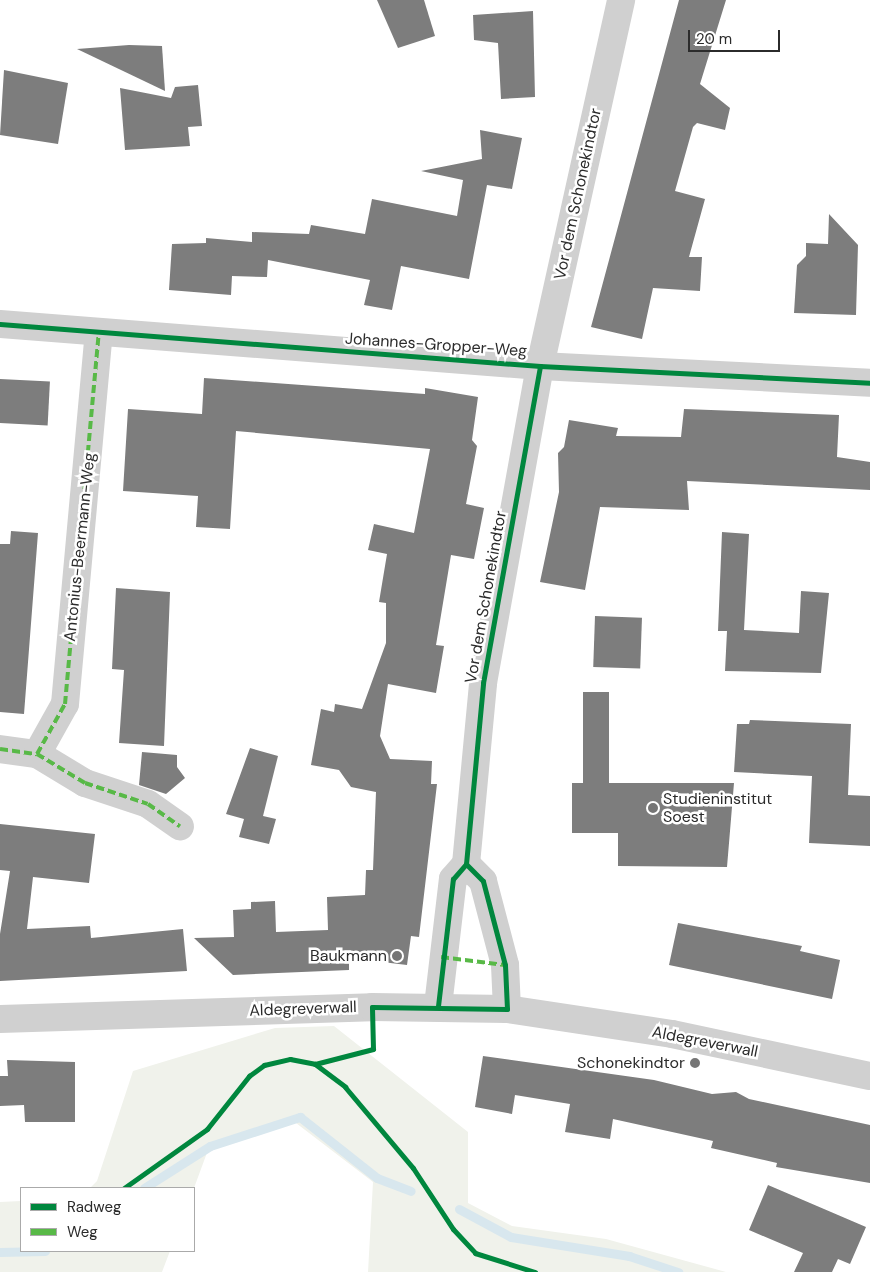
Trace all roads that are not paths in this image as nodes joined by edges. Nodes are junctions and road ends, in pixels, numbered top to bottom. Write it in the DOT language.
graph roads {
  1 [pos="621,0"];
  2 [pos="0,324"];
  3 [pos="99,333"];
  4 [pos="540,366"];
  5 [pos="870,383"];
  6 [pos="0,749"];
  7 [pos="37,754"];
  8 [pos="180,826"];
  9 [pos="466,864"];
  10 [pos="438,1006"];
  11 [pos="507,1009"];
  12 [pos="0,1018"];
  13 [pos="870,1076"];
  1 -- 4 [label="street, Vor dem Schonekindtor"];
  2 -- 3 [label="street, Johannes-Gropper-Weg"];
  3 -- 4 [label="street, Johannes-Gropper-Weg"];
  3 -- 7 [label="street, Antonius-Beermann-Weg"];
  4 -- 5 [label="street, Johannes-Gropper-Weg"];
  4 -- 9 [label="street, Vor dem Schonekindtor"];
  6 -- 7 [label="street"];
  7 -- 8 [label="street"];
  9 -- 10 [label="street, Vor dem Schonekindtor"];
  9 -- 11 [label="street"];
  10 -- 11 [label="street, Aldegreverwall"];
  10 -- 12 [label="street, Aldegreverwall"];
  11 -- 13 [label="street, Aldegreverwall"];
}
